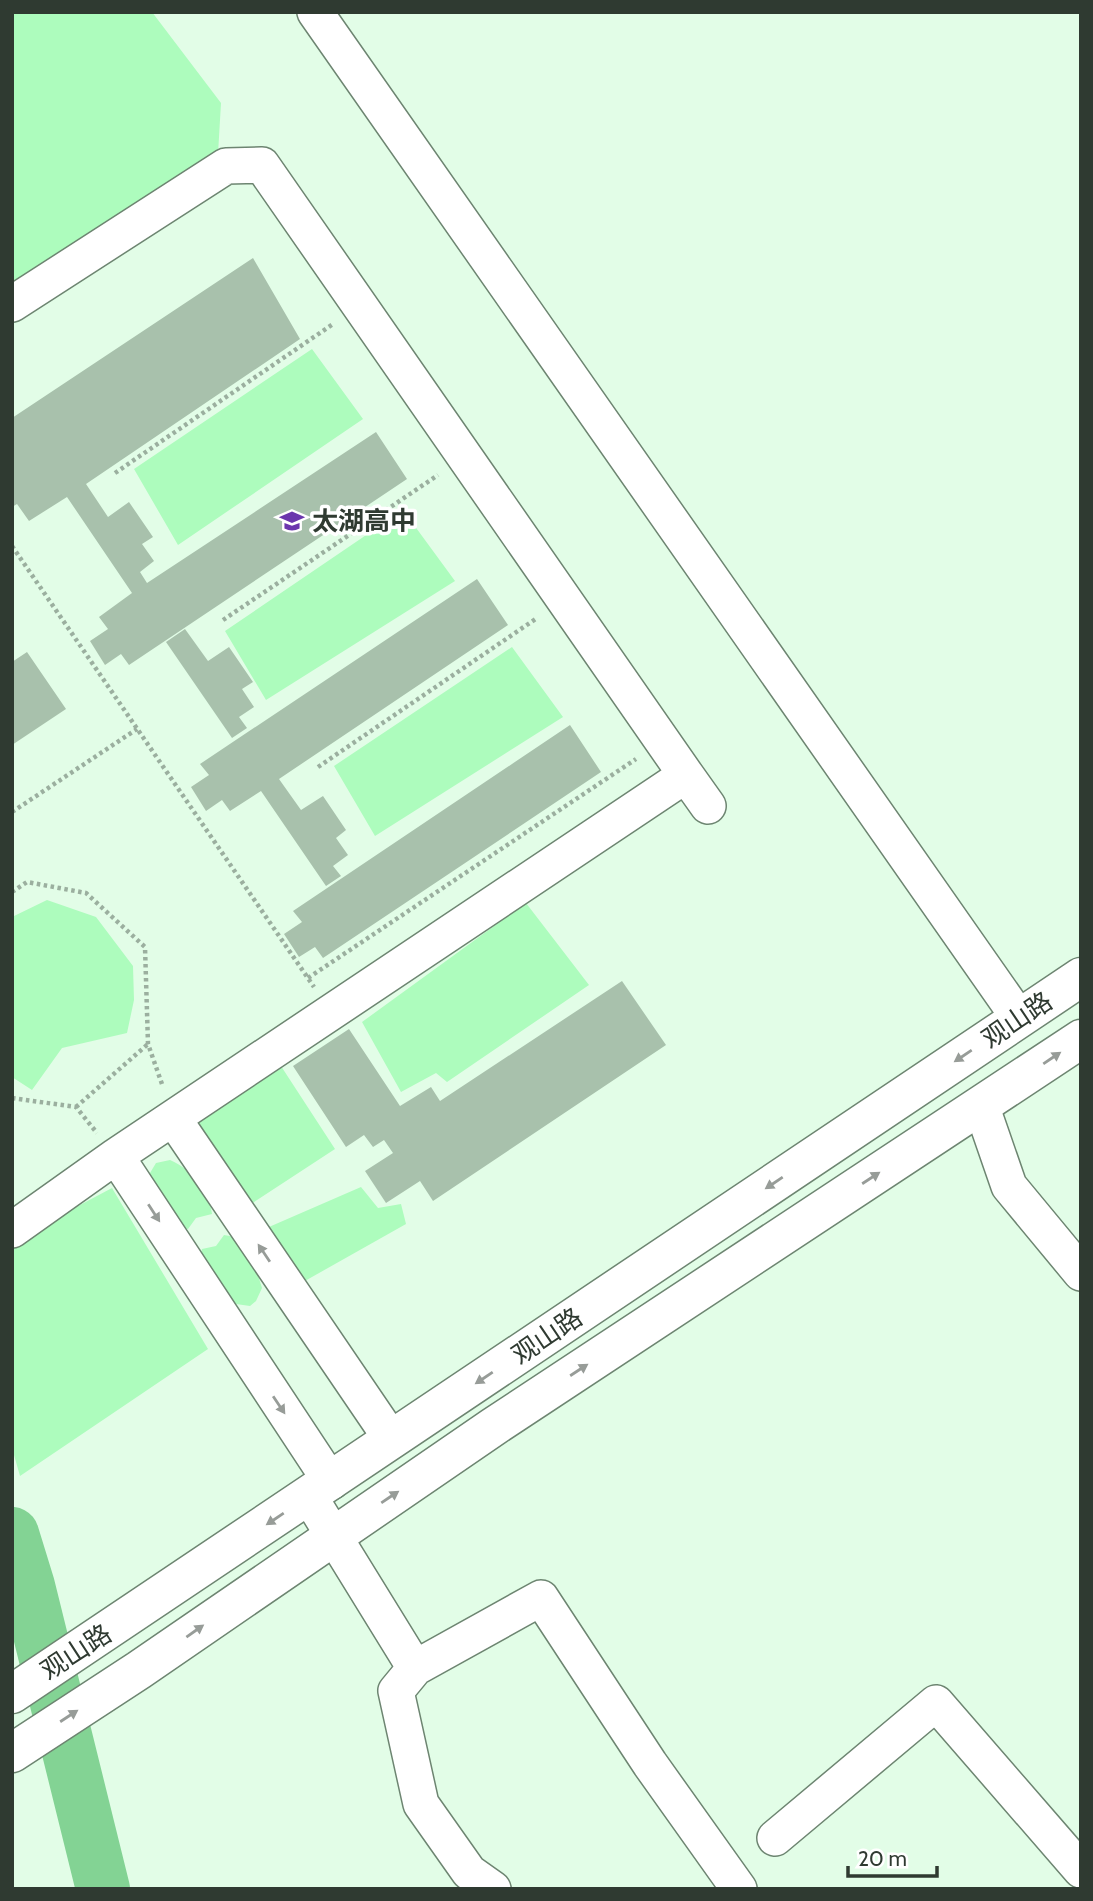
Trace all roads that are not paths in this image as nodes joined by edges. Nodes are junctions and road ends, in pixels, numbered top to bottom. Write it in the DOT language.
graph roads {
  1 [pos="332,18"];
  2 [pos="12,304"];
  3 [pos="685,775"];
  4 [pos="708,806"];
  5 [pos="1081,977"];
  6 [pos="1019,1018"];
  7 [pos="1081,1039"];
  8 [pos="981,1105"];
  9 [pos="173,1118"];
  10 [pos="116,1156"];
  11 [pos="12,1230"];
  12 [pos="1081,1273"];
  13 [pos="392,1440"];
  14 [pos="320,1489"];
  15 [pos="334,1536"];
  16 [pos="415,1668"];
  17 [pos="12,1694"];
  18 [pos="12,1753"];
  19 [pos="775,1838"];
  20 [pos="1081,1870"];
  21 [pos="493,1889"];
  22 [pos="739,1889"];
  1 -- 6 [label="street"];
  2 -- 3 [label="street"];
  3 -- 4 [label="street"];
  3 -- 9 [label="street"];
  5 -- 6 [label="main road, 观山路"];
  6 -- 13 [label="main road, 观山路, one-way"];
  8 -- 7 [label="main road, 观山路, one-way"];
  8 -- 12 [label="street"];
  15 -- 8 [label="main road, 观山路, one-way"];
  9 -- 10 [label="street"];
  13 -- 9 [label="street, one-way"];
  10 -- 11 [label="street"];
  10 -- 14 [label="street, one-way"];
  13 -- 14 [label="main road, 观山路"];
  14 -- 15 [label="street"];
  14 -- 17 [label="main road, 观山路, one-way"];
  15 -- 16 [label="street"];
  18 -- 15 [label="main road, 观山路, one-way"];
  16 -- 21 [label="street"];
  16 -- 22 [label="street"];
  19 -- 20 [label="street"];
}
